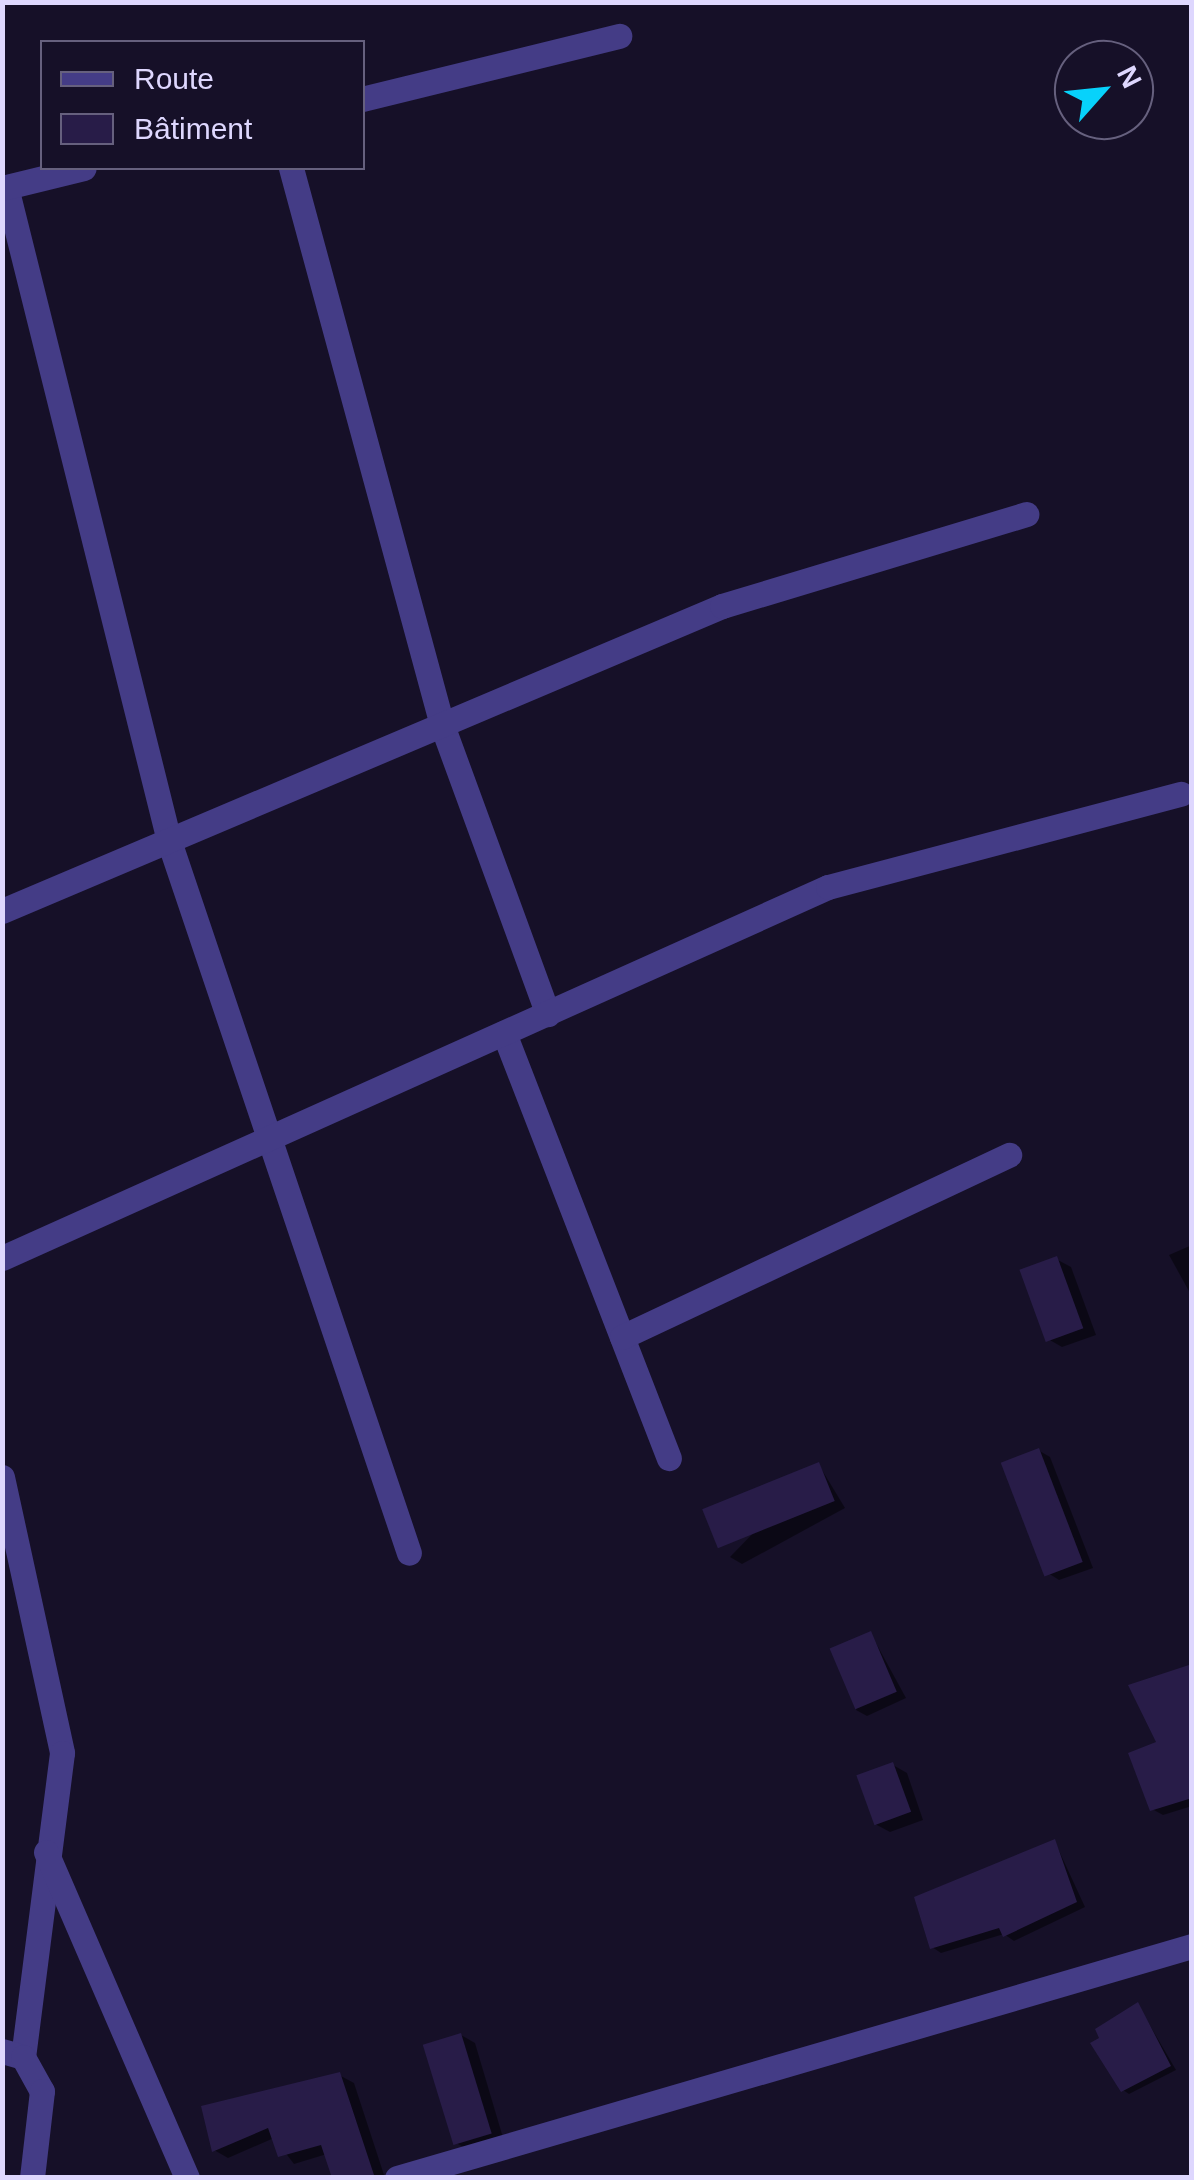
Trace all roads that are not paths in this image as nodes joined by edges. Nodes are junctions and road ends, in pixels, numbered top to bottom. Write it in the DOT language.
graph roads {
  1 [pos="619,36"];
  2 [pos="365,98"];
  3 [pos="76,170"];
  4 [pos="293,170"];
  5 [pos="4,187"];
  6 [pos="1026,514"];
  7 [pos="442,725"];
  8 [pos="1181,794"];
  9 [pos="169,841"];
  10 [pos="2,912"];
  11 [pos="548,1014"];
  12 [pos="504,1033"];
  13 [pos="274,1136"];
  14 [pos="1009,1154"];
  15 [pos="2,1258"];
  16 [pos="622,1337"];
  17 [pos="669,1458"];
  18 [pos="2,1477"];
  19 [pos="409,1553"];
  20 [pos="45,1850"];
  21 [pos="1192,1946"];
  22 [pos="12,2054"];
  23 [pos="32,2178"];
  24 [pos="187,2178"];
  25 [pos="397,2178"];
  1 -- 2 [label="street"];
  3 -- 5 [label="street"];
  4 -- 7 [label="street"];
  5 -- 9 [label="street"];
  6 -- 7 [label="street"];
  7 -- 9 [label="street"];
  7 -- 11 [label="street"];
  8 -- 11 [label="street"];
  9 -- 10 [label="street"];
  9 -- 13 [label="street"];
  11 -- 12 [label="street"];
  12 -- 13 [label="street"];
  12 -- 16 [label="street"];
  13 -- 15 [label="street"];
  13 -- 19 [label="street"];
  14 -- 16 [label="street"];
  16 -- 17 [label="street"];
  18 -- 20 [label="street"];
  20 -- 22 [label="street"];
  20 -- 24 [label="street"];
  21 -- 25 [label="street"];
  22 -- 23 [label="street"];
}
